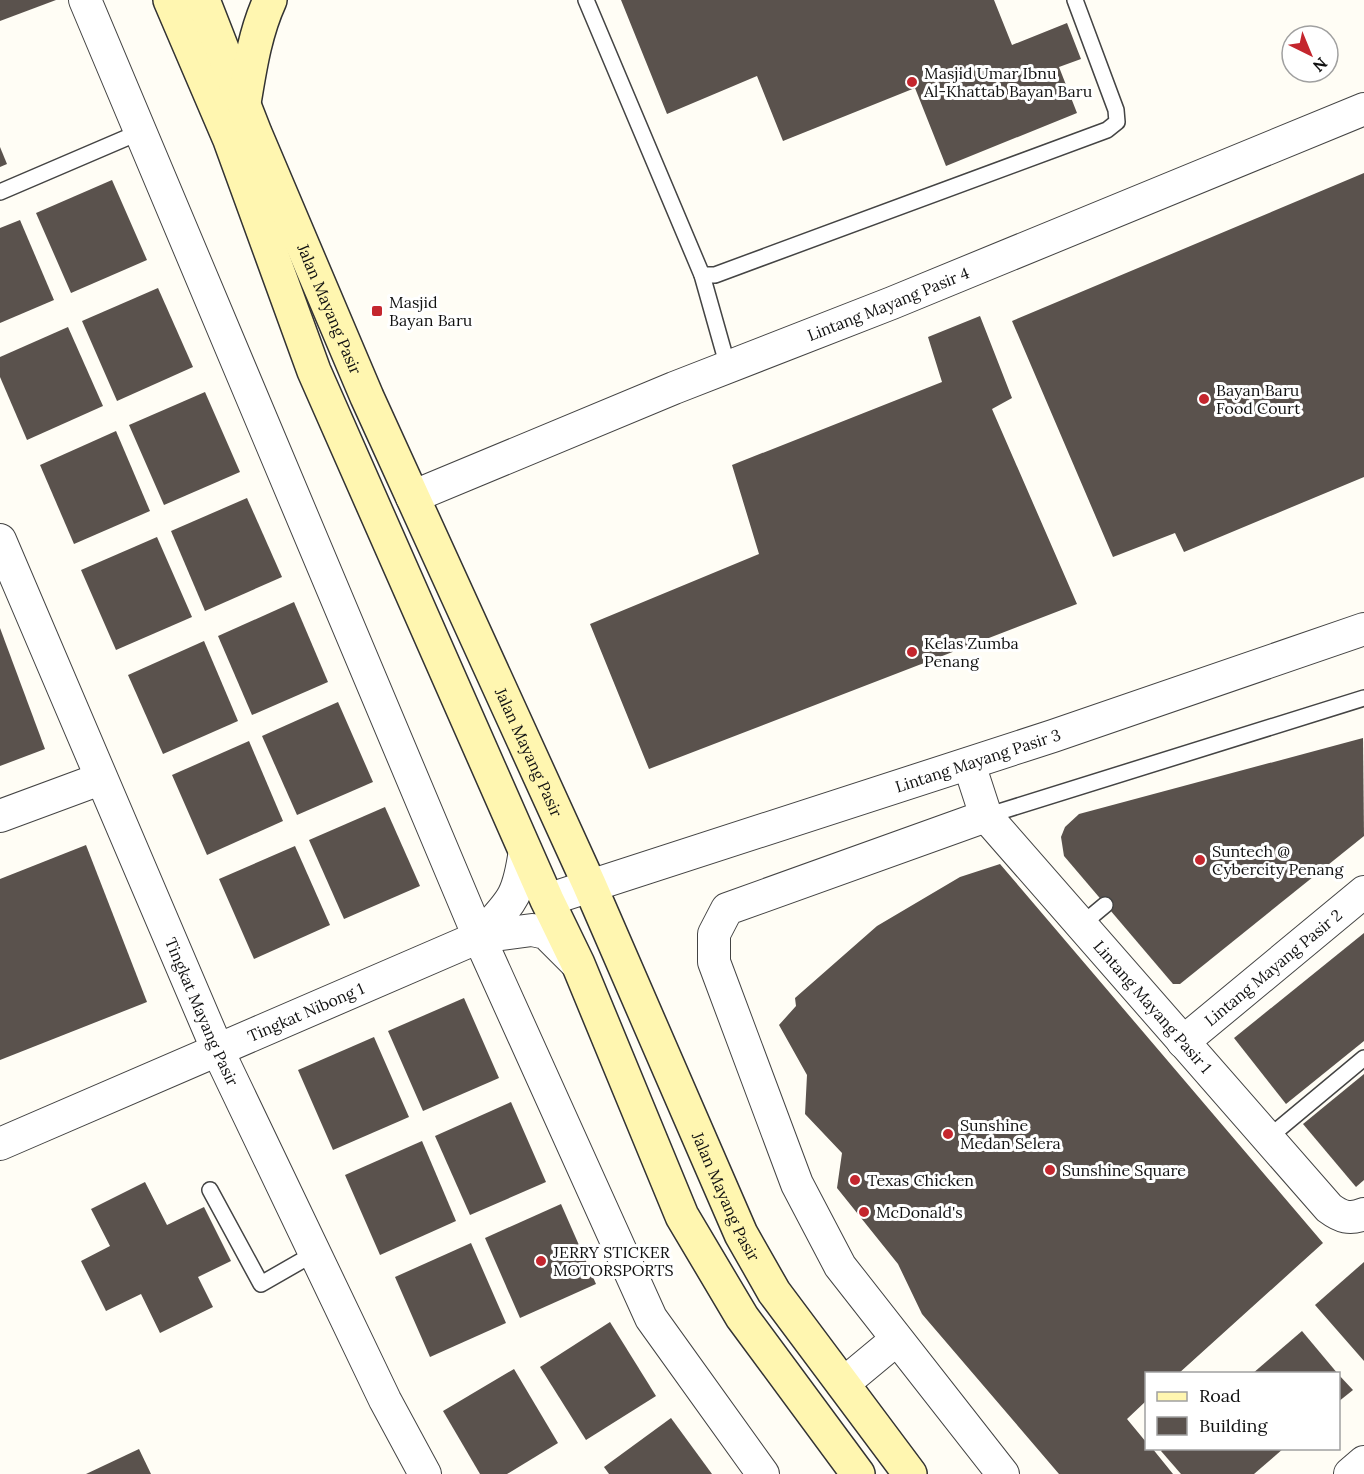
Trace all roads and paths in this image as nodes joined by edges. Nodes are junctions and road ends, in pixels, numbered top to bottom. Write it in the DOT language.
graph roads {
  1 [pos="85,0"];
  2 [pos="270,0"];
  3 [pos="586,0"];
  4 [pos="1075,0"];
  5 [pos="194,5"];
  6 [pos="244,104"];
  7 [pos="1364,109"];
  8 [pos="140,132"];
  9 [pos="0,192"];
  10 [pos="702,275"];
  11 [pos="728,367"];
  12 [pos="412,497"];
  13 [pos="0,540"];
  14 [pos="1364,629"];
  15 [pos="1364,698"];
  16 [pos="969,764"];
  17 [pos="100,779"];
  18 [pos="0,816"];
  19 [pos="986,816"];
  20 [pos="525,850"];
  21 [pos="589,884"];
  22 [pos="1364,892"];
  23 [pos="547,900"];
  24 [pos="1105,905"];
  25 [pos="1082,925"];
  26 [pos="479,937"];
  27 [pos="578,964"];
  28 [pos="1183,1042"];
  29 [pos="218,1051"];
  30 [pos="1364,1058"];
  31 [pos="1268,1138"];
  32 [pos="0,1144"];
  33 [pos="210,1190"];
  34 [pos="1364,1214"];
  35 [pos="315,1253"];
  36 [pos="896,1340"];
  37 [pos="843,1384"];
  38 [pos="1364,1462"];
  39 [pos="425,1474"];
  40 [pos="763,1474"];
  41 [pos="858,1474"];
  42 [pos="910,1474"];
  43 [pos="1003,1474"];
  44 [pos="1350,1474"];
  1 -- 8 [label="street"];
  2 -- 6 [label="street"];
  3 -- 10 [label="lane"];
  4 -- 10 [label="lane"];
  5 -- 6 [label="street, Jalan Mayang Pasir"];
  5 -- 20 [label="street, Jalan Mayang Pasir"];
  6 -- 12 [label="street, Jalan Mayang Pasir"];
  7 -- 11 [label="street, Lintang Mayang Pasir 4"];
  8 -- 9 [label="lane"];
  8 -- 26 [label="street"];
  10 -- 11 [label="lane"];
  11 -- 12 [label="street, Lintang Mayang Pasir 4"];
  12 -- 21 [label="street, Jalan Mayang Pasir"];
  13 -- 17 [label="street, Tingkat Mayang Pasir"];
  14 -- 16 [label="street, Lintang Mayang Pasir 3"];
  15 -- 19 [label="lane"];
  16 -- 19 [label="street, Lintang Mayang Pasir 1"];
  16 -- 21 [label="street, Lintang Mayang Pasir 3"];
  17 -- 18 [label="street"];
  17 -- 29 [label="street, Tingkat Mayang Pasir"];
  19 -- 25 [label="street, Lintang Mayang Pasir 1"];
  19 -- 36 [label="street"];
  20 -- 23 [label="street, Jalan Mayang Pasir"];
  20 -- 26 [label="street"];
  21 -- 23 [label="street, Lintang Mayang Pasir 3"];
  21 -- 37 [label="street, Jalan Mayang Pasir"];
  22 -- 28 [label="street, Lintang Mayang Pasir 2"];
  23 -- 27 [label="street, Jalan Mayang Pasir"];
  24 -- 25 [label="lane"];
  25 -- 28 [label="street, Lintang Mayang Pasir 1"];
  26 -- 27 [label="street"];
  26 -- 29 [label="street, Tingkat Nibong 1"];
  26 -- 40 [label="street"];
  27 -- 41 [label="street, Jalan Mayang Pasir"];
  28 -- 31 [label="street, Lintang Mayang Pasir 1"];
  29 -- 32 [label="street, Tingkat Nibong 1"];
  29 -- 35 [label="street, Tingkat Mayang Pasir"];
  30 -- 31 [label="lane"];
  31 -- 34 [label="street, Lintang Mayang Pasir 1"];
  33 -- 35 [label="lane"];
  35 -- 39 [label="street, Tingkat Mayang Pasir"];
  36 -- 37 [label="street"];
  36 -- 43 [label="street"];
  37 -- 42 [label="street, Jalan Mayang Pasir"];
  38 -- 44 [label="street"];
}
